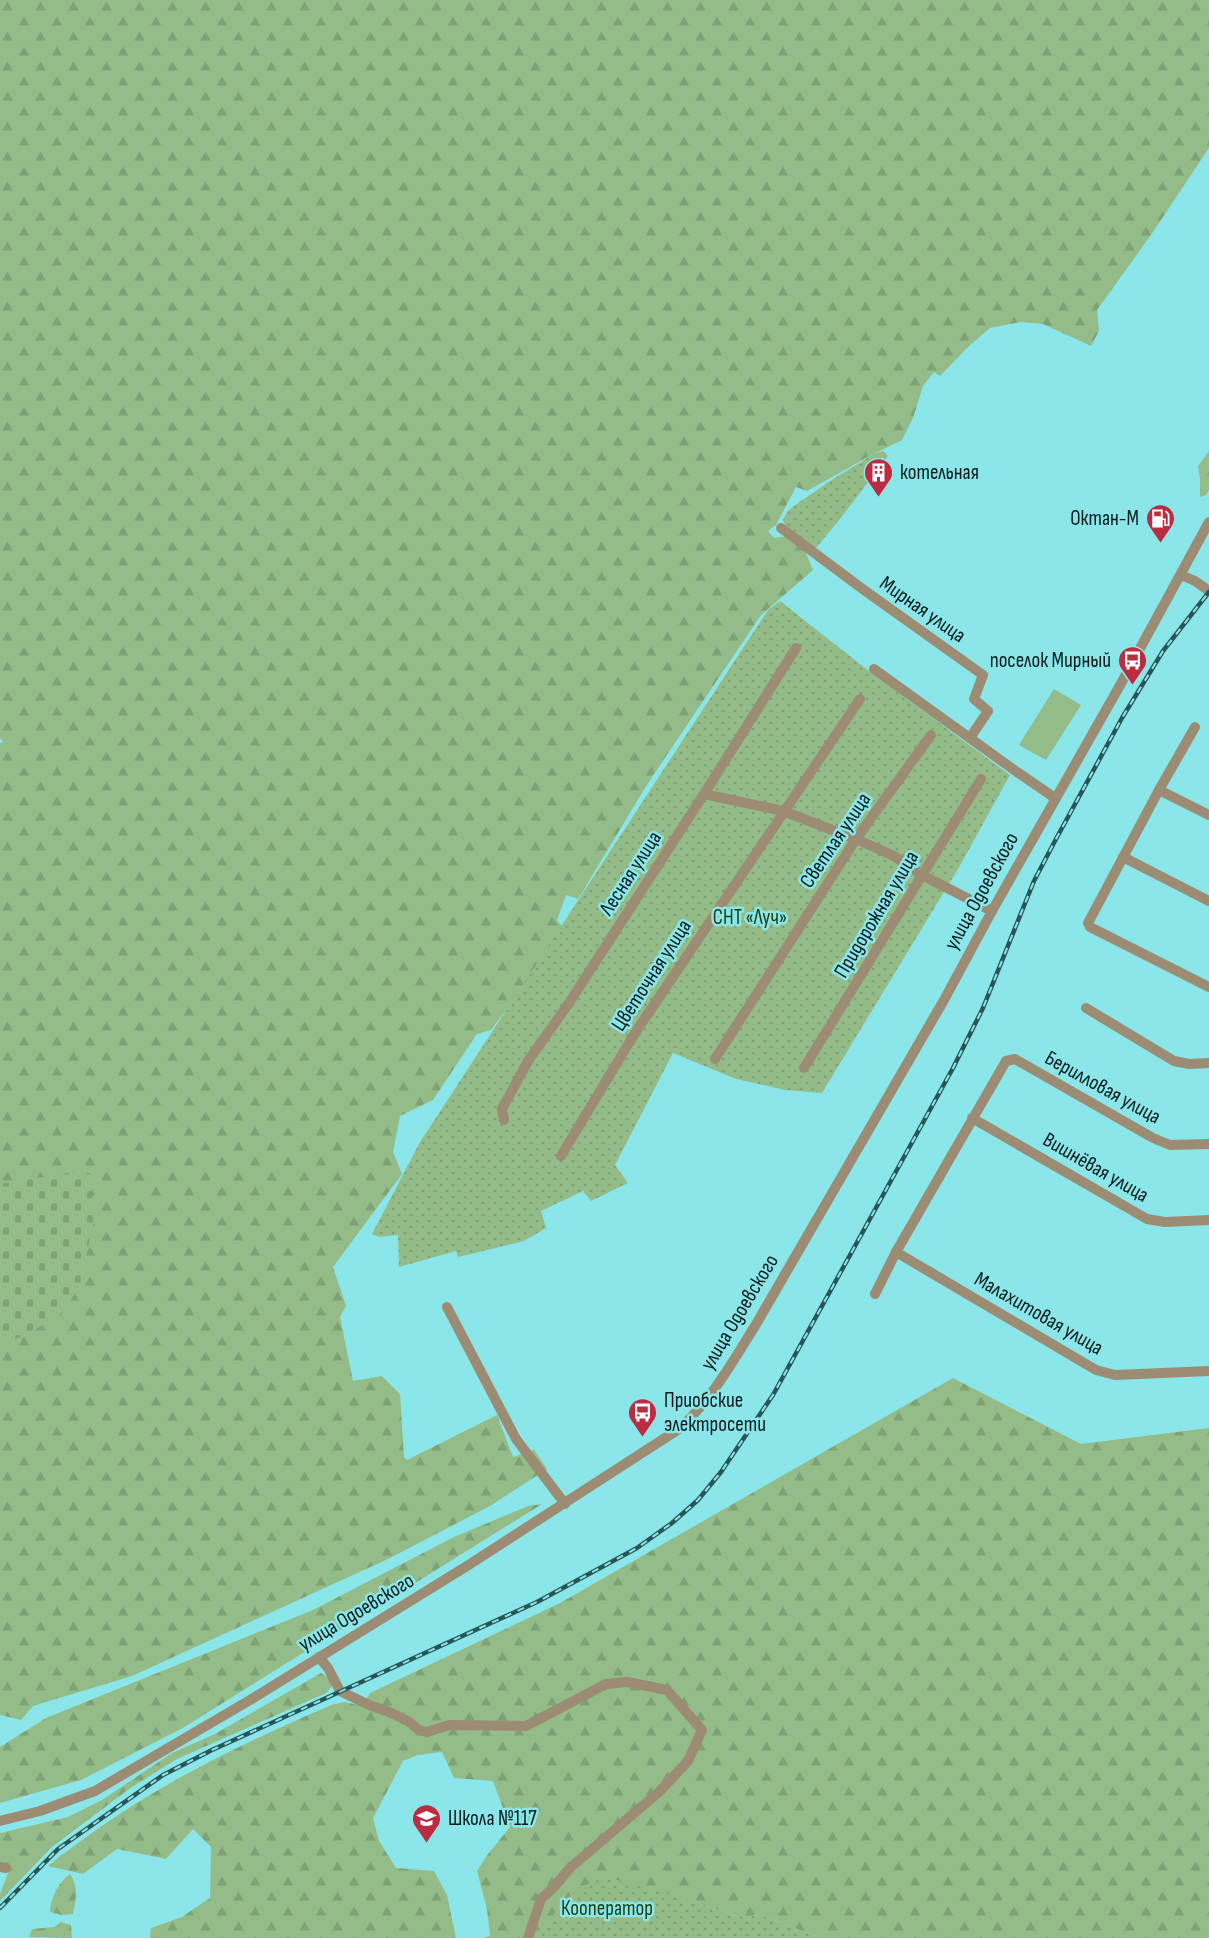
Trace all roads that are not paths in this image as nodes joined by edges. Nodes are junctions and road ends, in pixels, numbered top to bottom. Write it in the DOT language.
graph roads {
  1 [pos="1209,522"];
  2 [pos="781,528"];
  3 [pos="1181,575"];
  4 [pos="1209,591"];
  5 [pos="796,648"];
  6 [pos="874,669"];
  7 [pos="860,699"];
  8 [pos="1195,727"];
  9 [pos="931,735"];
  10 [pos="970,738"];
  11 [pos="981,779"];
  12 [pos="1159,790"];
  13 [pos="704,794"];
  14 [pos="1055,798"];
  15 [pos="783,811"];
  16 [pos="1209,815"];
  17 [pos="856,839"];
  18 [pos="1123,857"];
  19 [pos="922,875"];
  20 [pos="1209,901"];
  21 [pos="992,911"];
  22 [pos="1209,987"];
  23 [pos="1086,1008"];
  24 [pos="715,1059"];
  25 [pos="1209,1064"];
  26 [pos="804,1068"];
  27 [pos="972,1118"];
  28 [pos="504,1120"];
  29 [pos="1209,1144"];
  30 [pos="561,1156"];
  31 [pos="1209,1220"];
  32 [pos="896,1252"];
  33 [pos="875,1294"];
  34 [pos="447,1307"];
  35 [pos="1209,1371"];
  36 [pos="565,1504"];
  37 [pos="319,1656"];
  38 [pos="0,1821"];
  39 [pos="528,1938"];
  1 -- 3 [label="street, улица Одоевского"];
  2 -- 10 [label="street, Мирная улица"];
  3 -- 4 [label="street"];
  3 -- 14 [label="street, улица Одоевского"];
  5 -- 13 [label="street, Лесная улица"];
  6 -- 10 [label="street"];
  7 -- 15 [label="street, Цветочная улица"];
  8 -- 12 [label="street"];
  9 -- 17 [label="street, Светлая улица"];
  10 -- 14 [label="street"];
  11 -- 19 [label="street, Придорожная улица"];
  12 -- 16 [label="street"];
  12 -- 18 [label="street"];
  13 -- 15 [label="street"];
  13 -- 28 [label="street, Лесная улица"];
  14 -- 21 [label="street, улица Одоевского"];
  15 -- 17 [label="street"];
  15 -- 30 [label="street, Цветочная улица"];
  17 -- 19 [label="street"];
  17 -- 24 [label="street, Светлая улица"];
  18 -- 20 [label="street"];
  18 -- 22 [label="street"];
  19 -- 21 [label="street"];
  19 -- 26 [label="street, Придорожная улица"];
  21 -- 36 [label="street, улица Одоевского"];
  23 -- 25 [label="street"];
  27 -- 29 [label="street, Берилловая улица"];
  27 -- 31 [label="street, Вишнёвая улица"];
  27 -- 32 [label="street"];
  32 -- 33 [label="street"];
  32 -- 35 [label="street, Малахитовая улица"];
  34 -- 36 [label="street"];
  36 -- 37 [label="street, улица Одоевского"];
  37 -- 38 [label="street, улица Одоевского"];
  37 -- 39 [label="street"];
}
